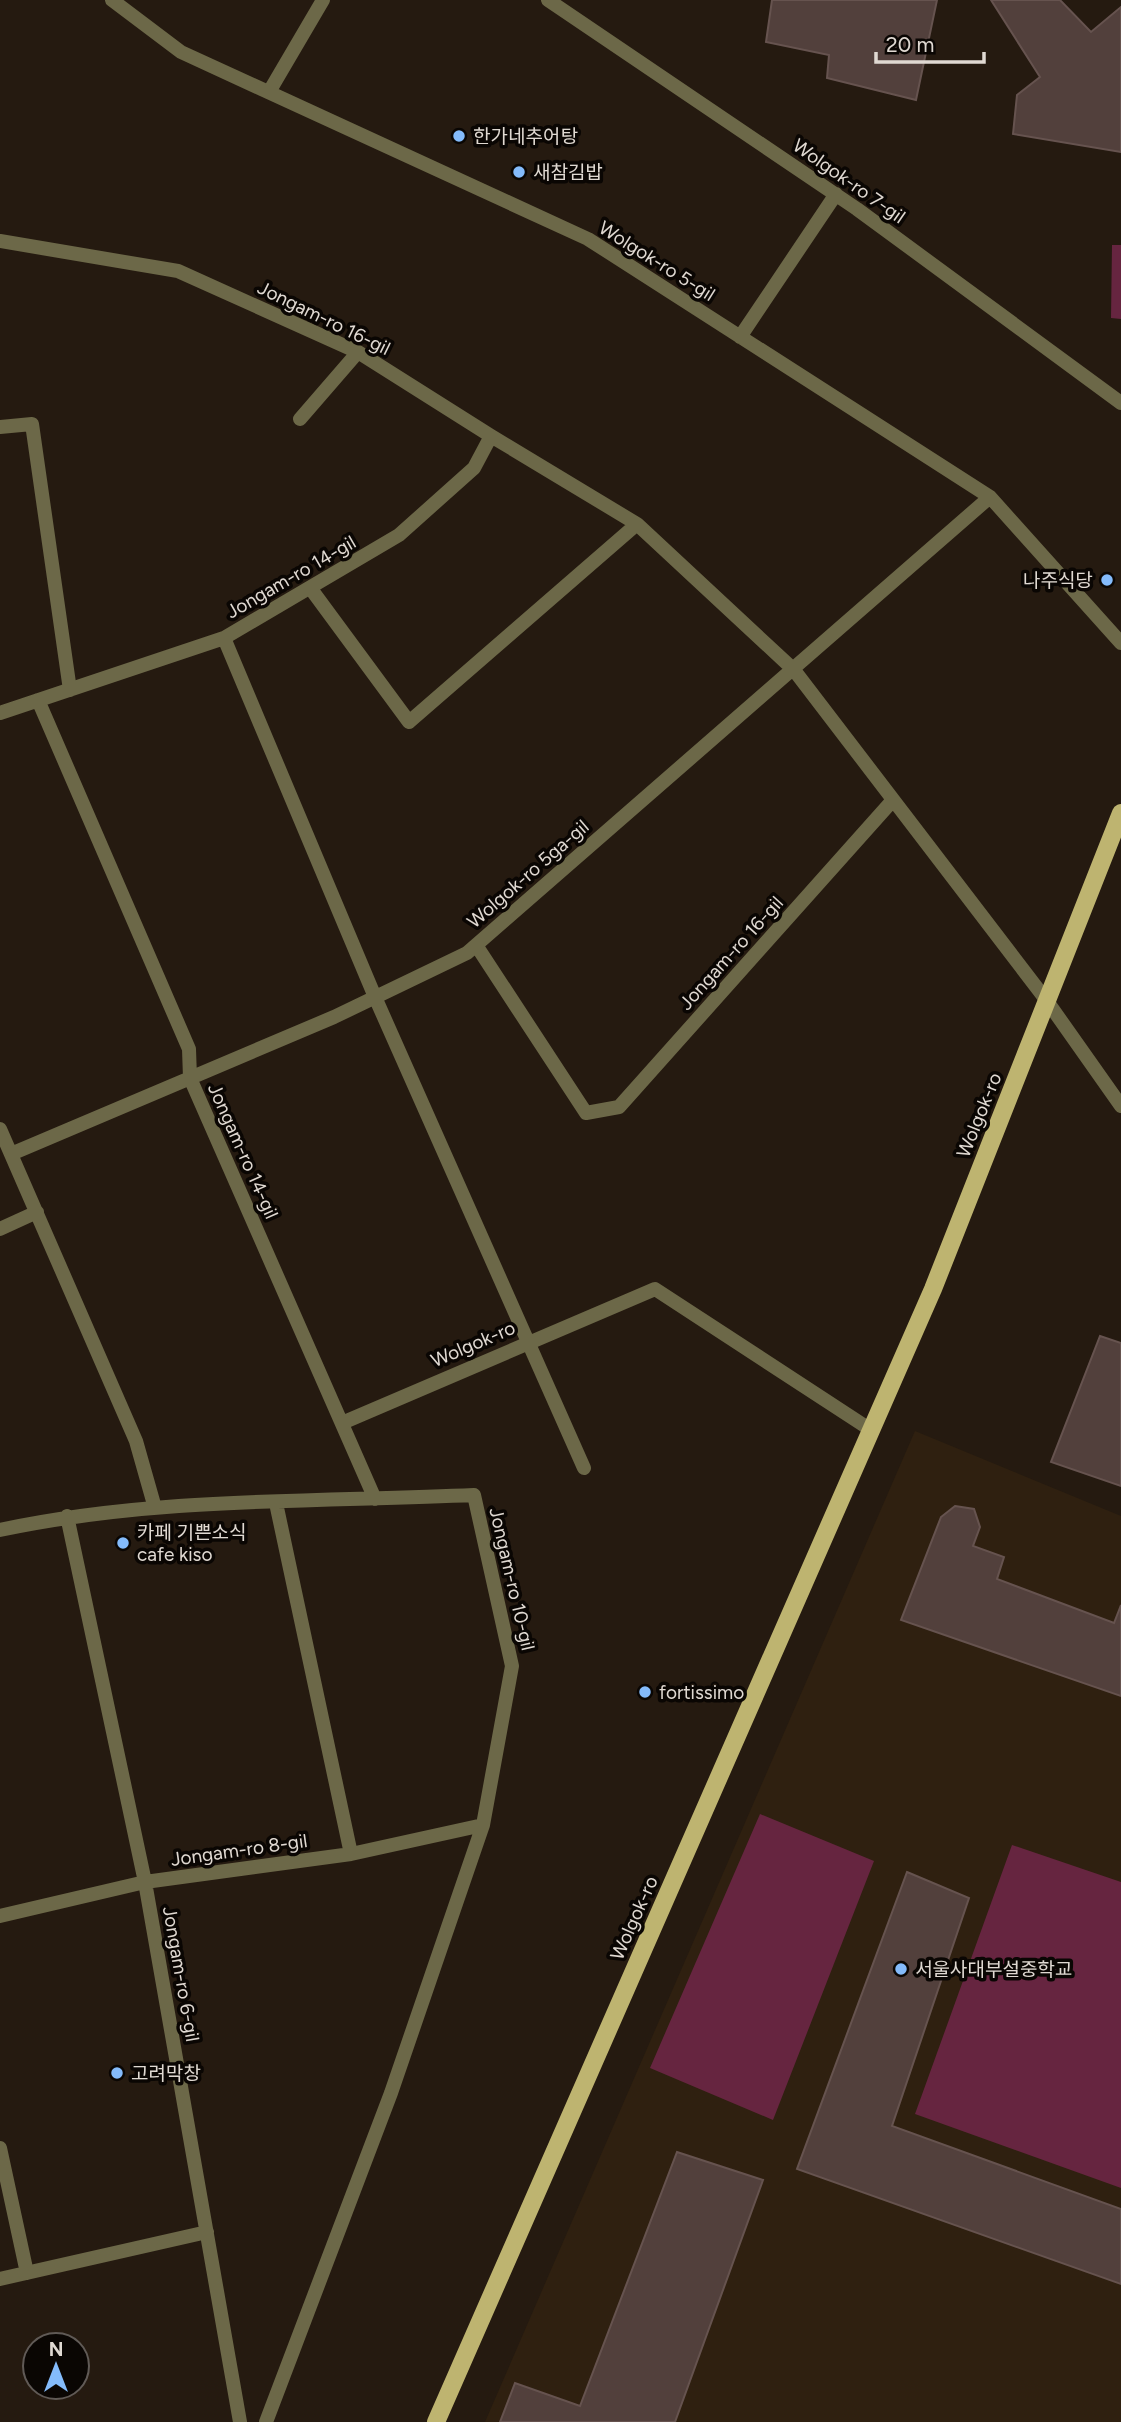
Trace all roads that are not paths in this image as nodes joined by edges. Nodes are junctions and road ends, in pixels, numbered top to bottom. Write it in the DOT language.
graph roads {
  1 [pos="112,0"];
  2 [pos="323,0"];
  3 [pos="548,0"];
  4 [pos="270,92"];
  5 [pos="836,194"];
  6 [pos="0,242"];
  7 [pos="740,337"];
  8 [pos="358,352"];
  9 [pos="1121,404"];
  10 [pos="300,419"];
  11 [pos="0,427"];
  12 [pos="491,436"];
  13 [pos="990,497"];
  14 [pos="637,524"];
  15 [pos="311,589"];
  16 [pos="224,638"];
  17 [pos="1121,643"];
  18 [pos="794,670"];
  19 [pos="70,690"];
  20 [pos="38,701"];
  21 [pos="0,713"];
  22 [pos="893,800"];
  23 [pos="1121,813"];
  24 [pos="476,945"];
  25 [pos="375,997"];
  26 [pos="1047,1001"];
  27 [pos="190,1078"];
  28 [pos="1121,1106"];
  29 [pos="0,1129"];
  30 [pos="11,1154"];
  31 [pos="37,1212"];
  32 [pos="0,1229"];
  33 [pos="529,1342"];
  34 [pos="342,1423"];
  35 [pos="871,1430"];
  36 [pos="584,1468"];
  37 [pos="375,1499"];
  38 [pos="276,1503"];
  39 [pos="155,1508"];
  40 [pos="67,1516"];
  41 [pos="0,1530"];
  42 [pos="484,1825"];
  43 [pos="351,1854"];
  44 [pos="145,1882"];
  45 [pos="0,1916"];
  46 [pos="0,2148"];
  47 [pos="207,2232"];
  48 [pos="27,2273"];
  49 [pos="0,2279"];
  50 [pos="240,2422"];
  51 [pos="265,2422"];
  52 [pos="436,2422"];
  1 -- 4 [label="street, Wolgok-ro 5-gil"];
  2 -- 4 [label="street"];
  3 -- 5 [label="street, Wolgok-ro 7-gil"];
  4 -- 7 [label="street, Wolgok-ro 5-gil"];
  5 -- 7 [label="street"];
  5 -- 9 [label="street, Wolgok-ro 7-gil"];
  6 -- 8 [label="street, Jongam-ro 16-gil"];
  7 -- 13 [label="street, Wolgok-ro 5-gil"];
  8 -- 10 [label="street"];
  8 -- 12 [label="street, Jongam-ro 16-gil"];
  11 -- 19 [label="street"];
  12 -- 14 [label="street, Jongam-ro 16-gil"];
  12 -- 15 [label="street, Jongam-ro 14-gil"];
  13 -- 17 [label="street, Wolgok-ro 5-gil"];
  13 -- 18 [label="street, Wolgok-ro 5ga-gil"];
  14 -- 15 [label="street"];
  14 -- 18 [label="street, Jongam-ro 16-gil"];
  15 -- 16 [label="street, Jongam-ro 14-gil"];
  16 -- 19 [label="street, Jongam-ro 14-gil"];
  16 -- 25 [label="street"];
  18 -- 22 [label="street, Jongam-ro 16-gil"];
  18 -- 24 [label="street, Wolgok-ro 5ga-gil"];
  19 -- 20 [label="street, Jongam-ro 14-gil"];
  20 -- 21 [label="street, Jongam-ro 14-gil"];
  20 -- 27 [label="street, Jongam-ro 14-gil"];
  22 -- 24 [label="street, Jongam-ro 16-gil"];
  22 -- 26 [label="street, Jongam-ro 16-gil"];
  23 -- 26 [label="main road, Wolgok-ro"];
  24 -- 25 [label="street, Wolgok-ro 5ga-gil"];
  25 -- 27 [label="street, Wolgok-ro 5ga-gil"];
  25 -- 33 [label="street"];
  26 -- 28 [label="street, Jongam-ro 16-gil"];
  26 -- 35 [label="main road, Wolgok-ro"];
  27 -- 30 [label="street, Wolgok-ro 5ga-gil"];
  27 -- 34 [label="street, Jongam-ro 14-gil"];
  29 -- 30 [label="street"];
  30 -- 31 [label="street"];
  31 -- 32 [label="street"];
  31 -- 39 [label="street"];
  33 -- 34 [label="street, Wolgok-ro"];
  33 -- 35 [label="street, Wolgok-ro"];
  33 -- 36 [label="street"];
  34 -- 37 [label="street, Jongam-ro 14-gil"];
  35 -- 52 [label="main road, Wolgok-ro"];
  37 -- 38 [label="street, Jongam-ro 10-gil"];
  37 -- 42 [label="street, Jongam-ro 10-gil"];
  38 -- 39 [label="street, Jongam-ro 10-gil"];
  38 -- 43 [label="street"];
  39 -- 40 [label="street, Jongam-ro 10-gil"];
  40 -- 41 [label="street, Jongam-ro 10-gil"];
  40 -- 44 [label="street, Jongam-ro 6-gil"];
  42 -- 43 [label="street, Jongam-ro 8-gil"];
  42 -- 51 [label="street"];
  43 -- 44 [label="street, Jongam-ro 8-gil"];
  44 -- 45 [label="street, Jongam-ro 8-gil"];
  44 -- 47 [label="street, Jongam-ro 6-gil"];
  46 -- 48 [label="street"];
  47 -- 48 [label="street"];
  47 -- 50 [label="street, Jongam-ro 6-gil"];
  48 -- 49 [label="street"];
}
